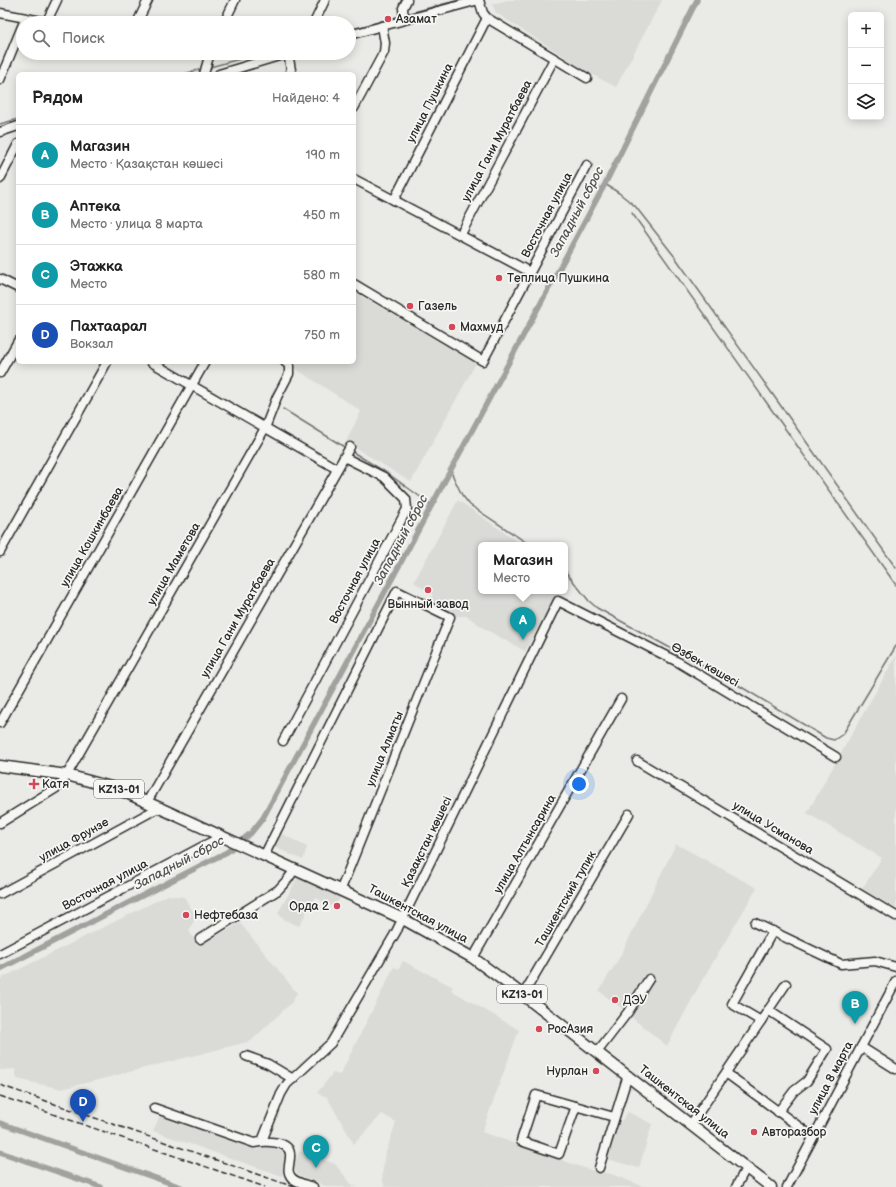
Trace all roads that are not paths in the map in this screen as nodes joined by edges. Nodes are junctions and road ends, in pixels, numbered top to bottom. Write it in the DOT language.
graph roads {
  1 [pos="57,0"];
  2 [pos="148,0"];
  3 [pos="235,0"];
  4 [pos="325,0"];
  5 [pos="407,0"];
  6 [pos="479,0"];
  7 [pos="0,13"];
  8 [pos="52,16"];
  9 [pos="140,16"];
  10 [pos="227,16"];
  11 [pos="317,16"];
  12 [pos="16,18"];
  13 [pos="487,18"];
  14 [pos="404,20"];
  15 [pos="382,26"];
  16 [pos="356,34"];
  17 [pos="16,41"];
  18 [pos="554,59"];
  19 [pos="208,60"];
  20 [pos="265,60"];
  21 [pos="290,60"];
  22 [pos="205,72"];
  23 [pos="225,72"];
  24 [pos="290,72"];
  25 [pos="587,78"];
  26 [pos="0,80"];
  27 [pos="356,104"];
  28 [pos="16,127"];
  29 [pos="0,132"];
  30 [pos="16,148"];
  31 [pos="587,165"];
  32 [pos="0,179"];
  33 [pos="356,180"];
  34 [pos="394,200"];
  35 [pos="461,234"];
  36 [pos="530,272"];
  37 [pos="0,278"];
  38 [pos="356,285"];
  39 [pos="16,287"];
  40 [pos="16,344"];
  41 [pos="106,364"];
  42 [pos="157,364"];
  43 [pos="204,364"];
  44 [pos="288,364"];
  45 [pos="0,372"];
  46 [pos="192,385"];
  47 [pos="265,428"];
  48 [pos="350,446"];
  49 [pos="344,457"];
  50 [pos="337,469"];
  51 [pos="0,552"];
  52 [pos="558,601"];
  53 [pos="621,699"];
  54 [pos="0,723"];
  55 [pos="283,741"];
  56 [pos="836,757"];
  57 [pos="637,761"];
  58 [pos="0,766"];
  59 [pos="67,775"];
  60 [pos="148,802"];
  61 [pos="160,807"];
  62 [pos="629,814"];
  63 [pos="0,823"];
  64 [pos="226,838"];
  65 [pos="264,856"];
  66 [pos="295,869"];
  67 [pos="341,889"];
  68 [pos="0,894"];
  69 [pos="896,916"];
  70 [pos="403,918"];
  71 [pos="755,923"];
  72 [pos="773,931"];
  73 [pos="200,939"];
  74 [pos="0,954"];
  75 [pos="473,958"];
  76 [pos="896,967"];
  77 [pos="648,979"];
  78 [pos="896,981"];
  79 [pos="786,984"];
  80 [pos="524,995"];
  81 [pos="768,1010"];
  82 [pos="761,1021"];
  83 [pos="861,1047"];
  84 [pos="598,1051"];
  85 [pos="246,1056"];
  86 [pos="896,1069"];
  87 [pos="726,1073"];
  88 [pos="628,1075"];
  89 [pos="293,1078"];
  90 [pos="576,1106"];
  91 [pos="154,1108"];
  92 [pos="778,1112"];
  93 [pos="614,1117"];
  94 [pos="691,1124"];
  95 [pos="813,1137"];
  96 [pos="262,1141"];
  97 [pos="599,1168"];
  98 [pos="746,1168"];
  99 [pos="313,1187"];
  100 [pos="736,1187"];
  101 [pos="771,1187"];
  102 [pos="786,1187"];
  1 -- 8 [label="street"];
  2 -- 9 [label="street"];
  3 -- 10 [label="street"];
  4 -- 11 [label="street"];
  5 -- 14 [label="street"];
  6 -- 13 [label="street"];
  6 -- 14 [label="street"];
  7 -- 12 [label="street"];
  13 -- 18 [label="street"];
  13 -- 34 [label="street, улица Пушкина"];
  14 -- 15 [label="street"];
  15 -- 16 [label="street"];
  15 -- 27 [label="street"];
  17 -- 26 [label="street"];
  18 -- 25 [label="street"];
  18 -- 35 [label="street, улица Гани Муратбаева"];
  19 -- 22 [label="street"];
  20 -- 23 [label="street"];
  21 -- 24 [label="street"];
  28 -- 29 [label="street"];
  30 -- 32 [label="street"];
  31 -- 36 [label="street, Восточная улица"];
  33 -- 34 [label="street"];
  34 -- 35 [label="street"];
  35 -- 36 [label="street"];
  36 -- 38 [label="street, Восточная улица"];
  37 -- 39 [label="street"];
  40 -- 45 [label="street"];
  41 -- 51 [label="street"];
  42 -- 46 [label="street"];
  43 -- 46 [label="street, улица Кошкинбаева"];
  44 -- 47 [label="street, улица Маметова"];
  46 -- 47 [label="street"];
  46 -- 54 [label="street, улица Кошкинбаева"];
  47 -- 50 [label="street"];
  47 -- 59 [label="street, улица Маметова"];
  48 -- 49 [label="street, улица Гани Муратбаева"];
  49 -- 50 [label="street, улица Гани Муратбаева"];
  49 -- 55 [label="street, Восточная улица"];
  50 -- 60 [label="street, улица Гани Муратбаева"];
  52 -- 56 [label="street, Өзбек көшесі"];
  52 -- 70 [label="street, Қазақстан көшесі"];
  53 -- 75 [label="street, улица Алтынсарина"];
  57 -- 69 [label="street, улица Усманова"];
  58 -- 59 [label="main road, Ташкентская улица / KZ13-01"];
  59 -- 60 [label="main road, Ташкентская улица / KZ13-01"];
  59 -- 63 [label="street, улица Маметова"];
  60 -- 61 [label="main road, Ташкентская улица / KZ13-01"];
  61 -- 64 [label="main road, Ташкентская улица / KZ13-01"];
  61 -- 68 [label="street, улица Фрунзе"];
  62 -- 80 [label="street, Ташкентский тупик"];
  64 -- 65 [label="main road, Ташкентская улица / KZ13-01"];
  64 -- 74 [label="street, Восточная улица"];
  65 -- 66 [label="main road, Ташкентская улица / KZ13-01"];
  65 -- 67 [label="street, улица Алматы"];
  66 -- 67 [label="main road, Ташкентская улица / KZ13-01"];
  66 -- 73 [label="street"];
  67 -- 70 [label="main road, Ташкентская улица / KZ13-01"];
  70 -- 75 [label="main road, Ташкентская улица / KZ13-01"];
  70 -- 89 [label="street, Қазақстан көшесі"];
  71 -- 72 [label="street"];
  72 -- 76 [label="street"];
  72 -- 82 [label="street"];
  75 -- 80 [label="main road, Ташкентская улица / KZ13-01"];
  77 -- 84 [label="street"];
  78 -- 83 [label="street, улица 8 марта"];
  79 -- 81 [label="street"];
  80 -- 84 [label="main road, Ташкентская улица / KZ13-01"];
  81 -- 82 [label="street"];
  81 -- 92 [label="street"];
  82 -- 87 [label="street"];
  83 -- 86 [label="street"];
  83 -- 95 [label="street, улица 8 марта"];
  84 -- 88 [label="main road, Ташкентская улица / KZ13-01"];
  85 -- 89 [label="street"];
  87 -- 92 [label="street"];
  87 -- 94 [label="street"];
  88 -- 93 [label="street"];
  88 -- 94 [label="main road, Ташкентская улица / KZ13-01"];
  89 -- 96 [label="street, Қазақстан көшесі"];
  90 -- 90 [label="street"];
  90 -- 93 [label="street"];
  91 -- 96 [label="street"];
  92 -- 95 [label="street"];
  93 -- 97 [label="street"];
  94 -- 98 [label="main road, Ташкентская улица / KZ13-01"];
  95 -- 102 [label="street, улица 8 марта"];
  96 -- 99 [label="street"];
  98 -- 100 [label="street"];
  98 -- 101 [label="main road, Ташкентская улица / KZ13-01"];
}
